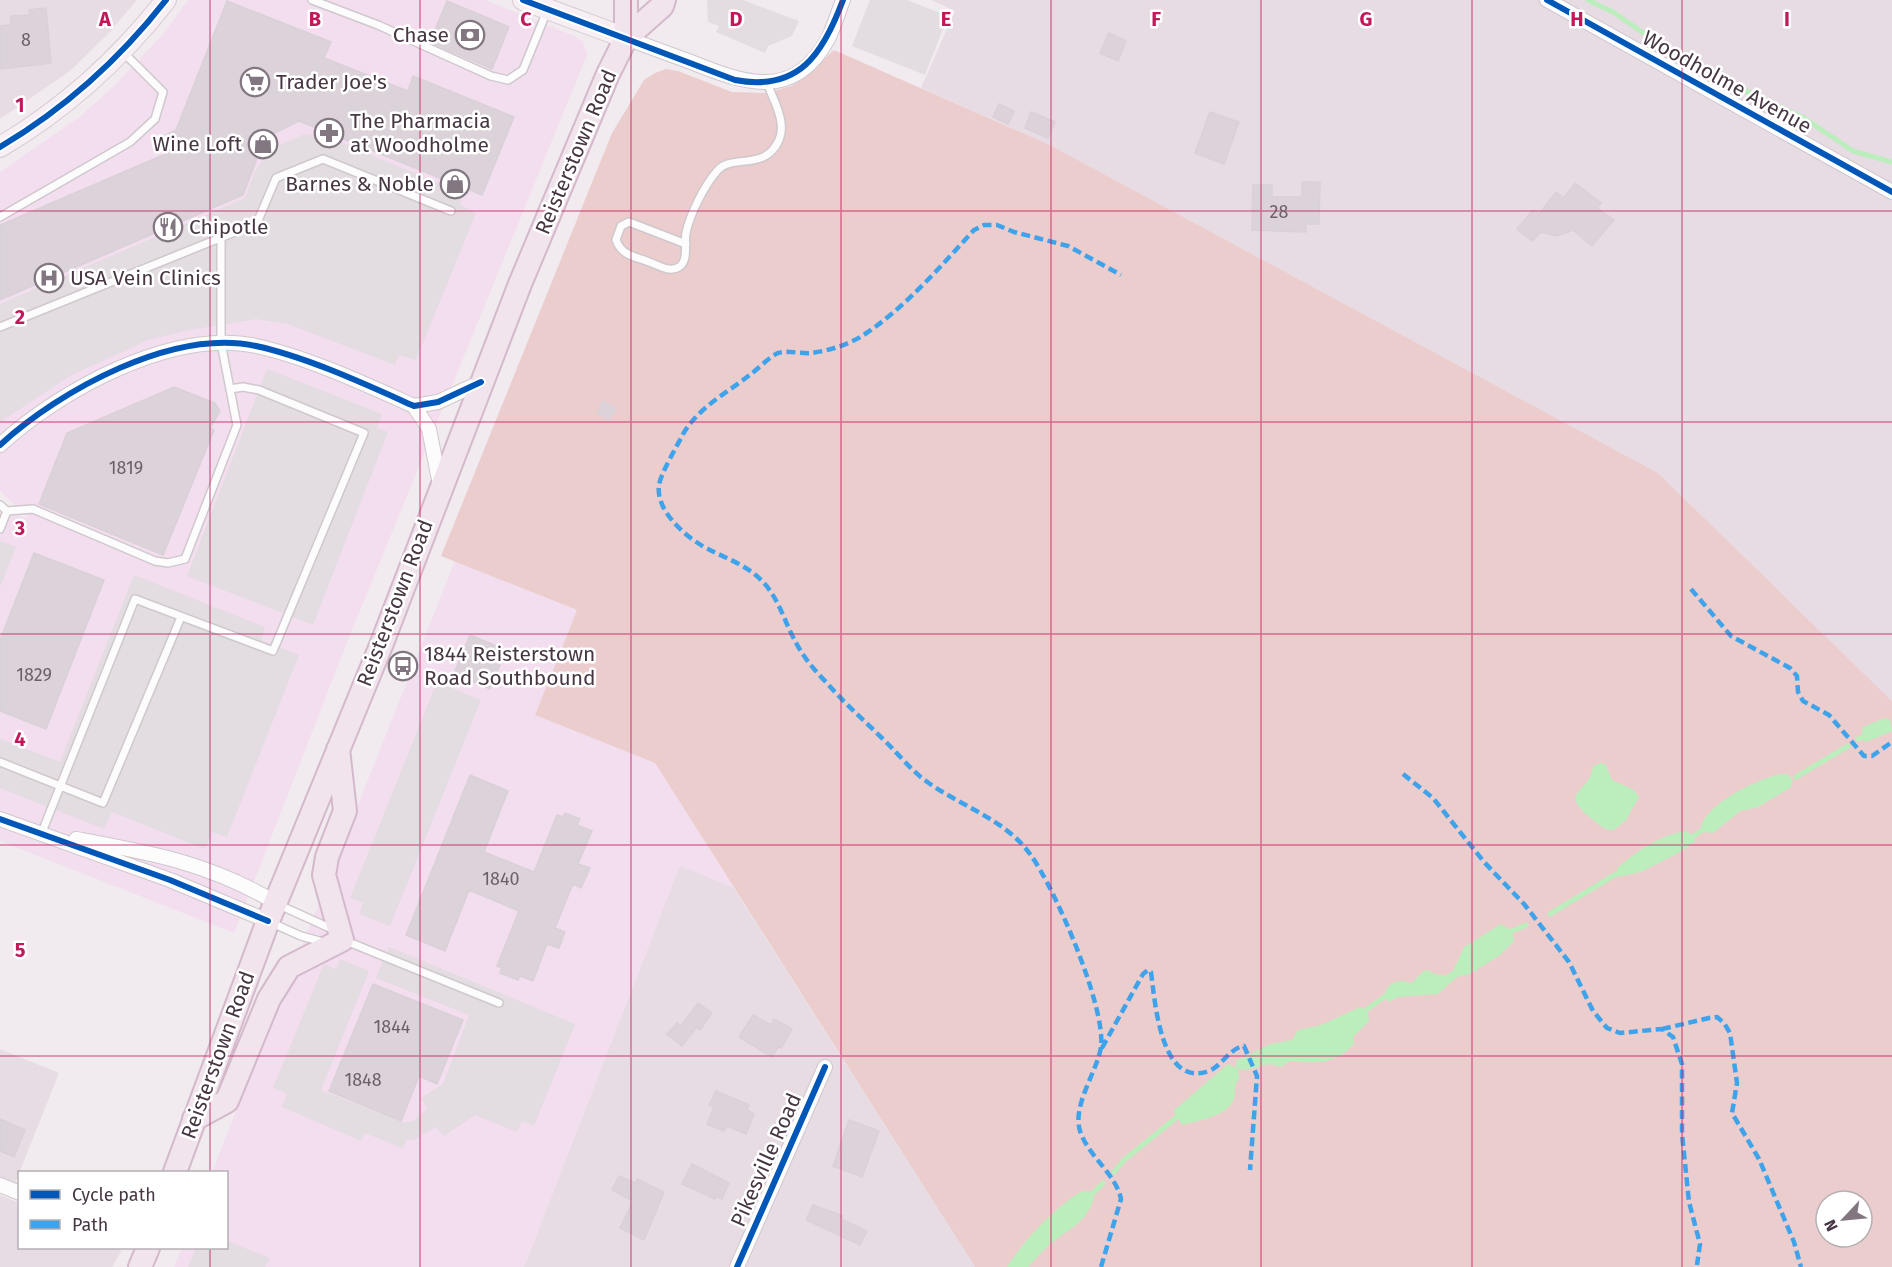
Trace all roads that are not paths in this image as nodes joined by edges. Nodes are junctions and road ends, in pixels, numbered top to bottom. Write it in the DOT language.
graph roads {
  1 [pos="166,0"];
  2 [pos="312,0"];
  3 [pos="523,0"];
  4 [pos="626,0"];
  5 [pos="664,0"];
  6 [pos="843,0"];
  7 [pos="1547,0"];
  8 [pos="549,5"];
  9 [pos="626,38"];
  10 [pos="123,52"];
  11 [pos="767,83"];
  12 [pos="0,147"];
  13 [pos="1892,192"];
  14 [pos="451,211"];
  15 [pos="0,217"];
  16 [pos="221,235"];
  17 [pos="686,244"];
  18 [pos="0,327"];
  19 [pos="221,343"];
  20 [pos="481,382"];
  21 [pos="230,389"];
  22 [pos="414,406"];
  23 [pos="0,445"];
  24 [pos="440,488"];
  25 [pos="0,506"];
  26 [pos="7,511"];
  27 [pos="0,529"];
  28 [pos="180,617"];
  29 [pos="338,747"];
  30 [pos="0,762"];
  31 [pos="61,786"];
  32 [pos="0,819"];
  33 [pos="42,832"];
  34 [pos="272,912"];
  35 [pos="342,940"];
  36 [pos="499,1003"];
  37 [pos="825,1067"];
  38 [pos="194,1119"];
  39 [pos="176,1171"];
  40 [pos="0,1185"];
  41 [pos="18,1192"];
  42 [pos="148,1249"];
  43 [pos="140,1267"];
  44 [pos="737,1267"];
  1 -- 10 [label="street"];
  2 -- 8 [label="lane"];
  3 -- 8 [label="street"];
  4 -- 9 [label="main road, Reisterstown Road"];
  5 -- 9 [label="main road, Reisterstown Road"];
  6 -- 11 [label="street"];
  7 -- 13 [label="street, Woodholme Avenue"];
  8 -- 9 [label="street"];
  9 -- 11 [label="street"];
  9 -- 20 [label="main road, Reisterstown Road"];
  10 -- 12 [label="street"];
  10 -- 15 [label="lane"];
  11 -- 17 [label="lane"];
  14 -- 16 [label="lane"];
  16 -- 18 [label="lane"];
  16 -- 19 [label="lane"];
  17 -- 17 [label="lane"];
  19 -- 21 [label="lane"];
  19 -- 22 [label="street"];
  19 -- 23 [label="street"];
  20 -- 22 [label="street"];
  20 -- 24 [label="main road, Reisterstown Road"];
  21 -- 26 [label="lane"];
  21 -- 28 [label="lane"];
  22 -- 24 [label="street"];
  24 -- 29 [label="main road, Reisterstown Road"];
  25 -- 26 [label="lane"];
  26 -- 27 [label="lane"];
  28 -- 31 [label="lane"];
  28 -- 31 [label="lane"];
  29 -- 34 [label="main road, Reisterstown Road"];
  29 -- 35 [label="main road"];
  30 -- 31 [label="lane"];
  31 -- 33 [label="lane"];
  32 -- 33 [label="street"];
  33 -- 34 [label="street"];
  33 -- 34 [label="street"];
  34 -- 35 [label="lane"];
  34 -- 35 [label="lane"];
  34 -- 38 [label="main road, Reisterstown Road"];
  35 -- 36 [label="lane"];
  35 -- 38 [label="main road"];
  37 -- 44 [label="street, Pikesville Road"];
  38 -- 39 [label="main road, Reisterstown Road"];
  40 -- 41 [label="street"];
  42 -- 43 [label="main road"];
}
